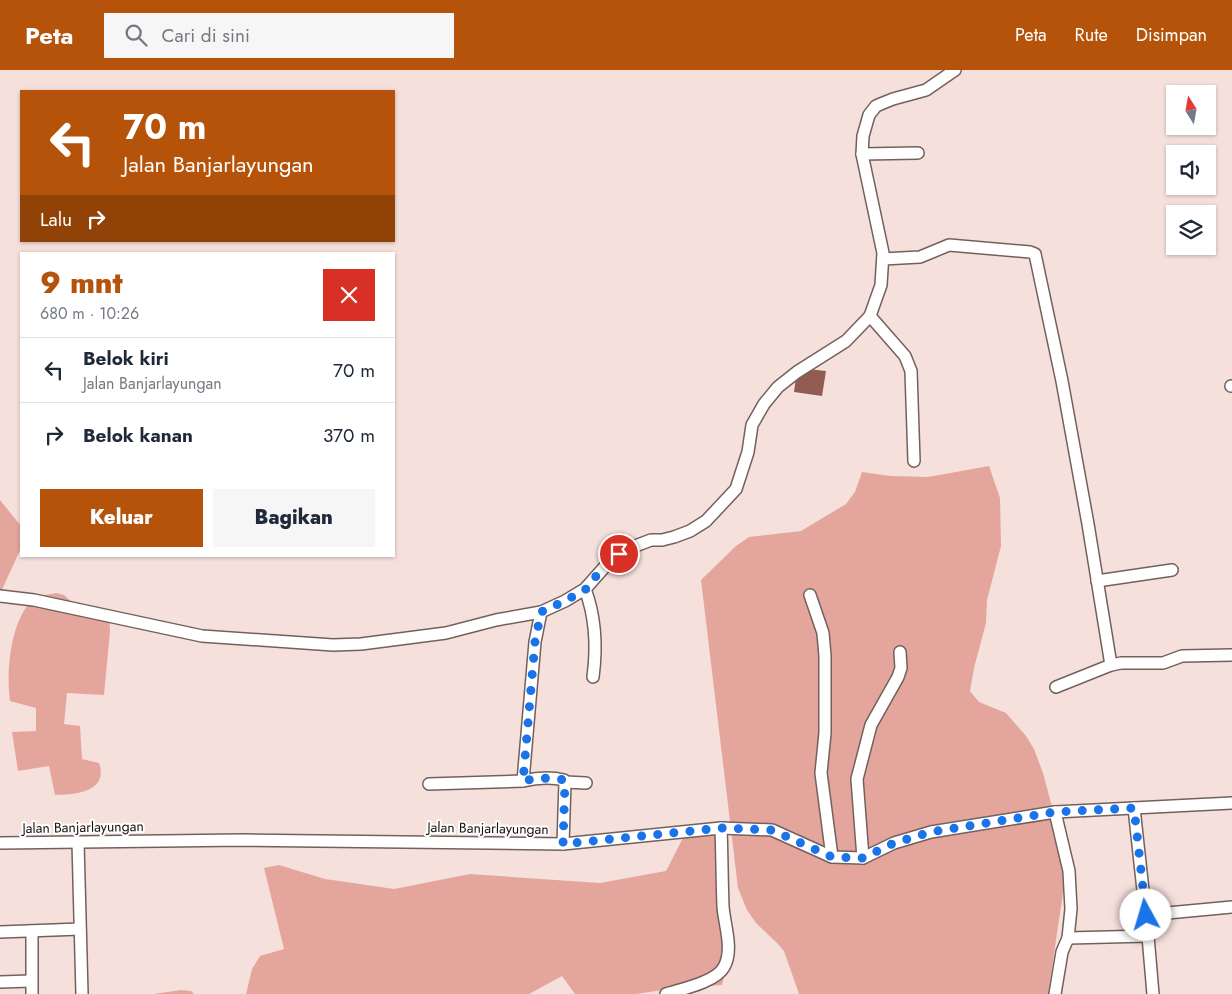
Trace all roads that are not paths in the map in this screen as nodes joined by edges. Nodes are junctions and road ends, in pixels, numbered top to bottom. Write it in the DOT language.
graph roads {
  1 [pos="955,70"];
  2 [pos="918,153"];
  3 [pos="862,154"];
  4 [pos="883,259"];
  5 [pos="870,316"];
  6 [pos="914,461"];
  7 [pos="1172,570"];
  8 [pos="1097,580"];
  9 [pos="586,589"];
  10 [pos="810,595"];
  11 [pos="0,596"];
  12 [pos="541,612"];
  13 [pos="900,652"];
  14 [pos="1232,656"];
  15 [pos="1111,665"];
  16 [pos="593,677"];
  17 [pos="1056,687"];
  18 [pos="523,781"];
  19 [pos="565,782"];
  20 [pos="586,783"];
  21 [pos="429,784"];
  22 [pos="1232,803"];
  23 [pos="1134,808"];
  24 [pos="1055,812"];
  25 [pos="721,828"];
  26 [pos="78,842"];
  27 [pos="0,843"];
  28 [pos="563,844"];
  29 [pos="832,857"];
  30 [pos="863,858"];
  31 [pos="1232,907"];
  32 [pos="1146,915"];
  33 [pos="80,929"];
  34 [pos="32,931"];
  35 [pos="0,932"];
  36 [pos="1148,936"];
  37 [pos="1068,938"];
  38 [pos="31,981"];
  39 [pos="0,982"];
  40 [pos="32,994"];
  41 [pos="82,994"];
  42 [pos="666,994"];
  43 [pos="1055,994"];
  44 [pos="1153,994"];
  1 -- 3 [label="street"];
  2 -- 3 [label="street"];
  3 -- 4 [label="street"];
  4 -- 5 [label="street"];
  4 -- 8 [label="street"];
  5 -- 6 [label="street"];
  5 -- 9 [label="street"];
  7 -- 8 [label="street"];
  8 -- 15 [label="street"];
  9 -- 12 [label="street"];
  9 -- 16 [label="street"];
  10 -- 29 [label="street"];
  11 -- 12 [label="street"];
  12 -- 18 [label="street"];
  13 -- 30 [label="street"];
  14 -- 15 [label="street"];
  15 -- 17 [label="street"];
  18 -- 19 [label="street"];
  18 -- 21 [label="street"];
  19 -- 20 [label="street"];
  19 -- 28 [label="street"];
  22 -- 23 [label="street, Jalan Banjarlayungan"];
  23 -- 24 [label="street, Jalan Banjarlayungan"];
  23 -- 32 [label="street"];
  24 -- 30 [label="street, Jalan Banjarlayungan"];
  24 -- 37 [label="street"];
  25 -- 28 [label="street, Jalan Banjarlayungan"];
  25 -- 29 [label="street, Jalan Banjarlayungan"];
  25 -- 42 [label="street"];
  26 -- 27 [label="street, Jalan Banjarlayungan"];
  26 -- 28 [label="street, Jalan Banjarlayungan"];
  26 -- 33 [label="street"];
  29 -- 30 [label="street, Jalan Banjarlayungan"];
  31 -- 32 [label="street"];
  32 -- 36 [label="street"];
  33 -- 34 [label="street"];
  33 -- 41 [label="street"];
  34 -- 35 [label="street"];
  34 -- 38 [label="street"];
  36 -- 37 [label="street"];
  36 -- 44 [label="street"];
  37 -- 43 [label="street"];
  38 -- 39 [label="street"];
  38 -- 40 [label="street"];
}
